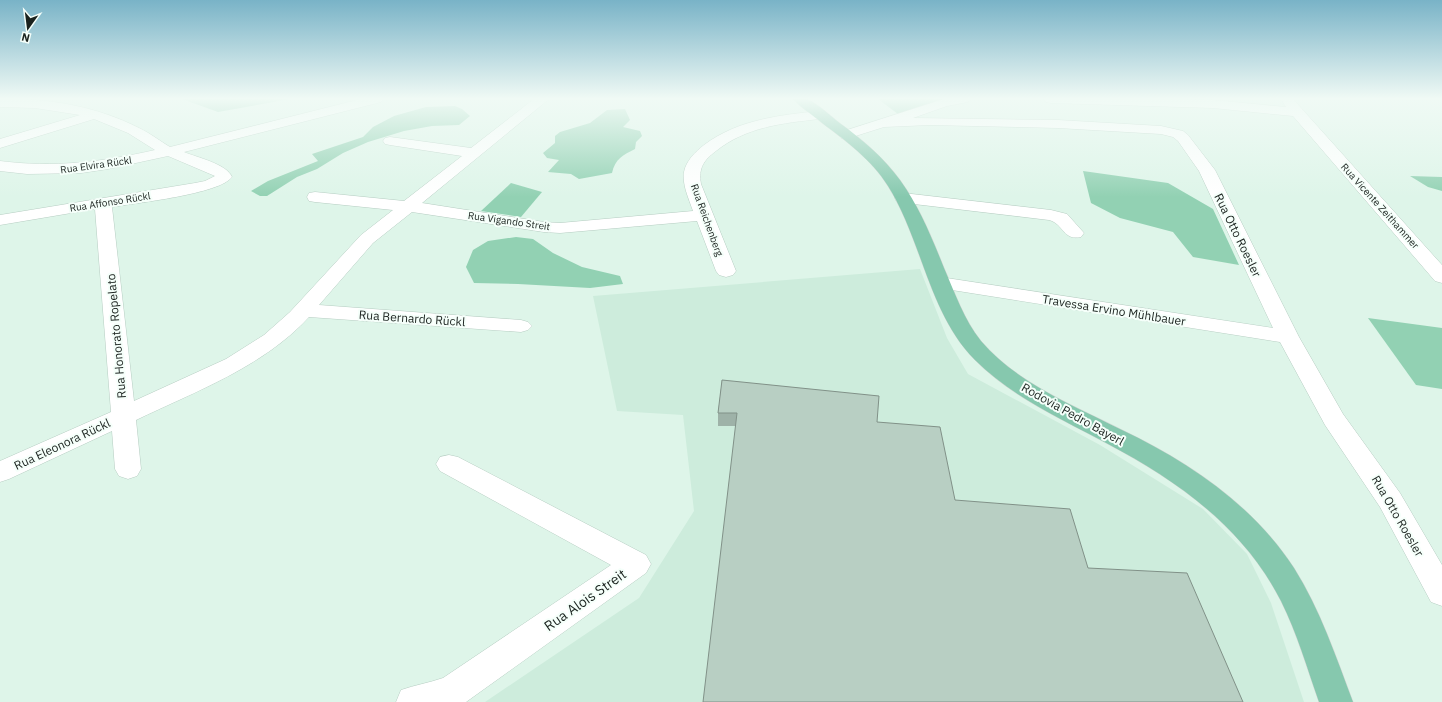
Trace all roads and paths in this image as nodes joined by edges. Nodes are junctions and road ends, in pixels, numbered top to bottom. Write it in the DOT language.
graph roads {
  1 [pos="40,132"];
  2 [pos="136,132"];
  3 [pos="247,132"];
  4 [pos="501,132"];
  5 [pos="736,132"];
  6 [pos="842,132"];
  7 [pos="856,132"];
  8 [pos="1168,132"];
  9 [pos="1314,132"];
  10 [pos="846,135"];
  11 [pos="390,141"];
  12 [pos="0,144"];
  13 [pos="168,152"];
  14 [pos="475,153"];
  15 [pos="0,166"];
  16 [pos="315,198"];
  17 [pos="903,198"];
  18 [pos="103,203"];
  19 [pos="407,206"];
  20 [pos="703,214"];
  21 [pos="0,220"];
  22 [pos="1075,233"];
  23 [pos="726,271"];
  24 [pos="1442,277"];
  25 [pos="940,283"];
  26 [pos="304,310"];
  27 [pos="521,326"];
  28 [pos="1288,337"];
  29 [pos="123,416"];
  30 [pos="449,464"];
  31 [pos="128,469"];
  32 [pos="0,472"];
  33 [pos="1442,593"];
  34 [pos="413,702"];
  35 [pos="1336,702"];
  1 -- 12 [label="street"];
  2 -- 13 [label="street"];
  3 -- 13 [label="street, Rua Elvira Rückl"];
  4 -- 14 [label="street, Rua Eleonora Rückl"];
  5 -- 20 [label="street, Rua Reichenberg"];
  6 -- 10 [label="main road, Rodovia Pedro Bayerl"];
  7 -- 10 [label="street"];
  8 -- 28 [label="street, Rua Otto Roesler"];
  9 -- 24 [label="street, Rua Vicente Zeithammer"];
  10 -- 17 [label="main road, Rodovia Pedro Bayerl"];
  11 -- 14 [label="street"];
  13 -- 15 [label="street, Rua Elvira Rückl"];
  13 -- 18 [label="street, Rua Affonso Rückl"];
  14 -- 19 [label="street, Rua Eleonora Rückl"];
  16 -- 19 [label="street, Rua Vigando Streit"];
  17 -- 22 [label="street"];
  17 -- 25 [label="main road, Rodovia Pedro Bayerl"];
  18 -- 21 [label="street, Rua Affonso Rückl"];
  18 -- 29 [label="street, Rua Honorato Ropelato"];
  19 -- 20 [label="street, Rua Vigando Streit"];
  19 -- 26 [label="street, Rua Eleonora Rückl"];
  20 -- 23 [label="street, Rua Reichenberg"];
  25 -- 28 [label="street, Travessa Ervino Mühlbauer"];
  25 -- 35 [label="main road, Rodovia Pedro Bayerl"];
  26 -- 27 [label="street, Rua Bernardo Rückl"];
  26 -- 29 [label="street, Rua Eleonora Rückl"];
  28 -- 33 [label="street, Rua Otto Roesler"];
  29 -- 31 [label="street, Rua Honorato Ropelato"];
  29 -- 32 [label="street, Rua Eleonora Rückl"];
  30 -- 34 [label="street, Rua Alois Streit"];
}
